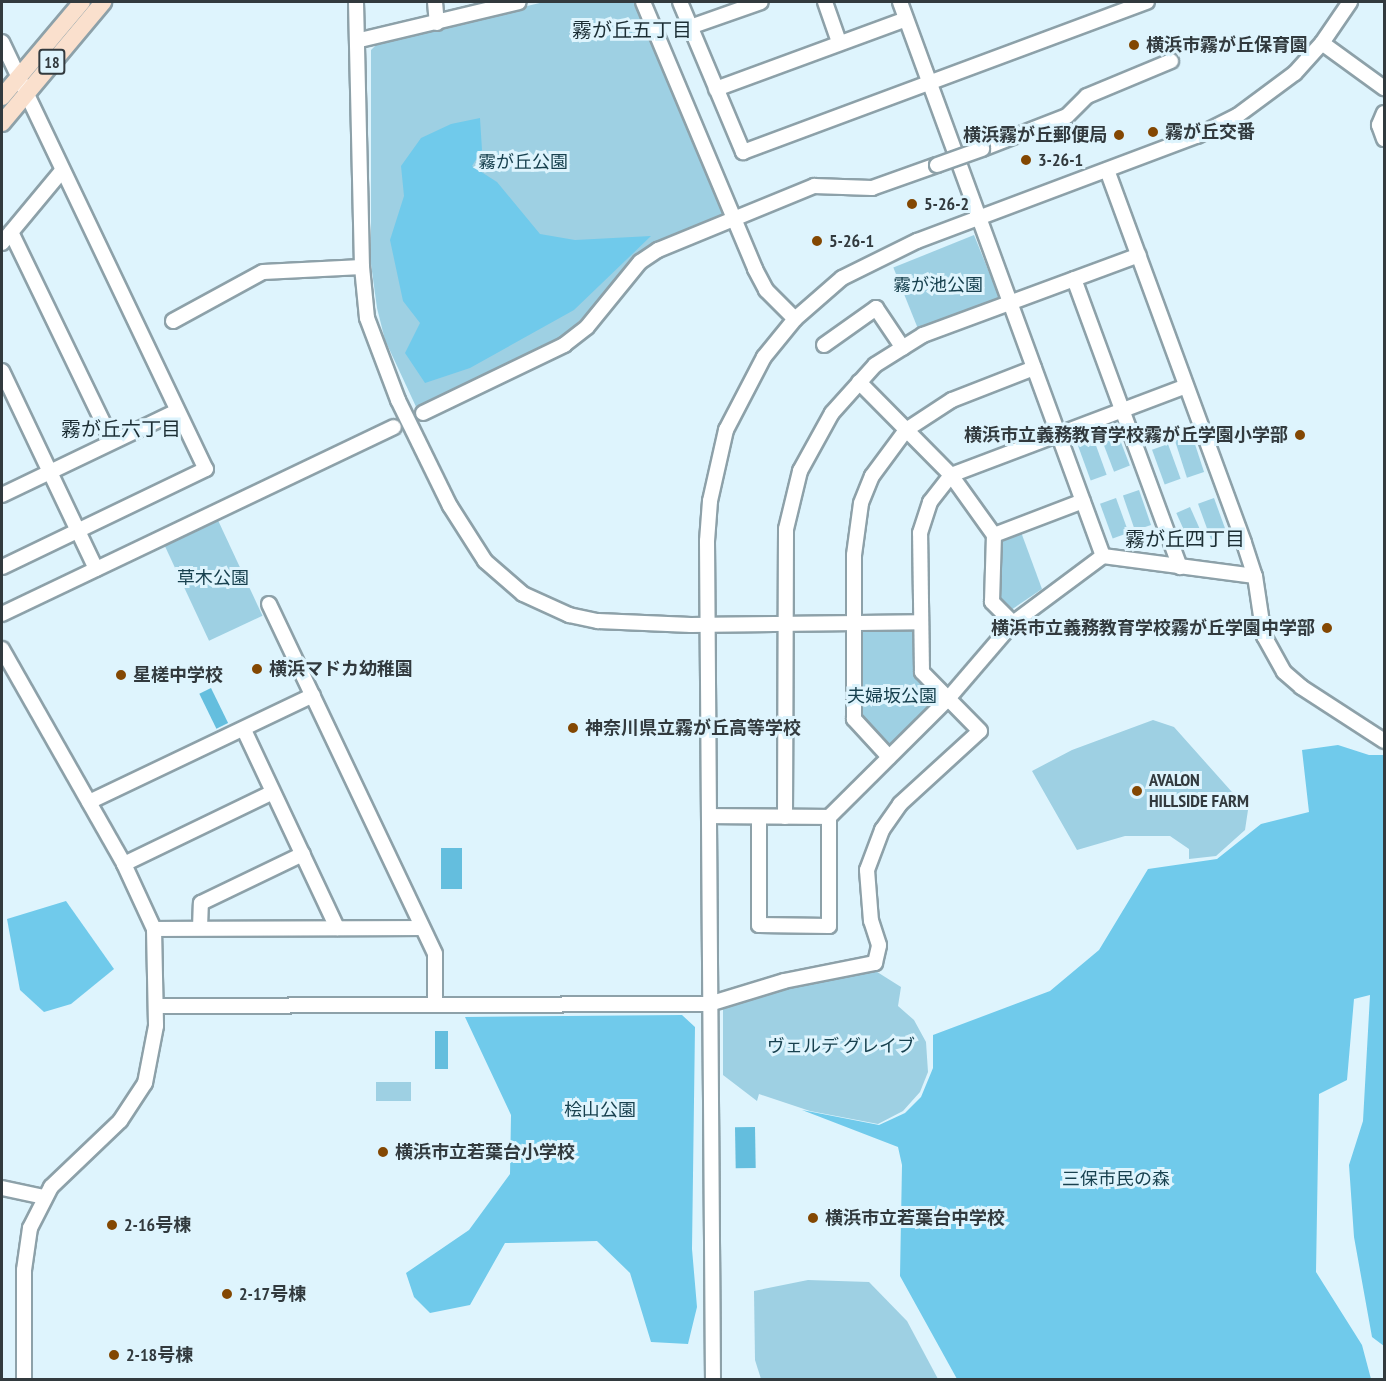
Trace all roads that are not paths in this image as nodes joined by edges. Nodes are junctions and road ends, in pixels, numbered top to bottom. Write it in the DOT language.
graph roads {
  1 [pos="82,2"];
  2 [pos="103,2"];
  3 [pos="356,2"];
  4 [pos="435,2"];
  5 [pos="519,2"];
  6 [pos="642,2"];
  7 [pos="680,2"];
  8 [pos="761,2"];
  9 [pos="825,2"];
  10 [pos="900,2"];
  11 [pos="1148,2"];
  12 [pos="1350,2"];
  13 [pos="906,19"];
  14 [pos="437,23"];
  15 [pos="690,27"];
  16 [pos="360,40"];
  17 [pos="2,42"];
  18 [pos="839,42"];
  19 [pos="1322,43"];
  20 [pos="1172,61"];
  21 [pos="18,78"];
  22 [pos="928,80"];
  23 [pos="1384,88"];
  24 [pos="716,89"];
  25 [pos="26,94"];
  26 [pos="2,97"];
  27 [pos="1384,113"];
  28 [pos="2,123"];
  29 [pos="1384,139"];
  30 [pos="1107,170"];
  31 [pos="61,172"];
  32 [pos="979,218"];
  33 [pos="11,232"];
  34 [pos="2,243"];
  35 [pos="1139,255"];
  36 [pos="362,267"];
  37 [pos="1074,279"];
  38 [pos="1010,302"];
  39 [pos="795,319"];
  40 [pos="173,321"];
  41 [pos="824,345"];
  42 [pos="903,348"];
  43 [pos="1034,368"];
  44 [pos="2,371"];
  45 [pos="859,382"];
  46 [pos="1186,386"];
  47 [pos="1123,410"];
  48 [pos="177,411"];
  49 [pos="423,413"];
  50 [pos="394,427"];
  51 [pos="906,430"];
  52 [pos="1059,434"];
  53 [pos="112,441"];
  54 [pos="50,472"];
  55 [pos="951,475"];
  56 [pos="2,495"];
  57 [pos="1083,501"];
  58 [pos="78,531"];
  59 [pos="994,535"];
  60 [pos="1103,556"];
  61 [pos="2,567"];
  62 [pos="1180,567"];
  63 [pos="96,569"];
  64 [pos="1255,576"];
  65 [pos="268,604"];
  66 [pos="2,614"];
  67 [pos="784,622"];
  68 [pos="921,622"];
  69 [pos="852,623"];
  70 [pos="1012,623"];
  71 [pos="707,625"];
  72 [pos="2,650"];
  73 [pos="313,696"];
  74 [pos="947,700"];
  75 [pos="244,730"];
  76 [pos="1384,741"];
  77 [pos="889,757"];
  78 [pos="273,792"];
  79 [pos="89,802"];
  80 [pos="709,816"];
  81 [pos="759,817"];
  82 [pos="785,817"];
  83 [pos="829,817"];
  84 [pos="303,854"];
  85 [pos="124,864"];
  86 [pos="200,928"];
  87 [pos="338,928"];
  88 [pos="422,928"];
  89 [pos="154,929"];
  90 [pos="709,1004"];
  91 [pos="435,1005"];
  92 [pos="156,1006"];
  93 [pos="5,1189"];
  94 [pos="44,1197"];
  95 [pos="24,1380"];
  96 [pos="712,1380"];
  1 -- 21 [label="main road, 18"];
  2 -- 25 [label="main road, 18"];
  3 -- 16 [label="street"];
  4 -- 14 [label="street"];
  5 -- 14 [label="street"];
  6 -- 39 [label="street"];
  7 -- 15 [label="street"];
  8 -- 15 [label="street"];
  9 -- 18 [label="street"];
  10 -- 13 [label="street"];
  11 -- 22 [label="street"];
  12 -- 19 [label="street"];
  13 -- 18 [label="street"];
  13 -- 22 [label="street"];
  14 -- 16 [label="street"];
  15 -- 24 [label="street"];
  16 -- 36 [label="street"];
  17 -- 21 [label="street"];
  18 -- 24 [label="street"];
  19 -- 23 [label="street"];
  19 -- 30 [label="street"];
  20 -- 49 [label="street, bridge"];
  21 -- 25 [label="street"];
  21 -- 26 [label="main road, 18"];
  22 -- 24 [label="street"];
  22 -- 32 [label="street"];
  25 -- 28 [label="main road, 18"];
  25 -- 31 [label="street"];
  27 -- 29 [label="street"];
  30 -- 32 [label="street"];
  30 -- 35 [label="street"];
  31 -- 33 [label="street"];
  31 -- 48 [label="street"];
  32 -- 38 [label="street"];
  32 -- 39 [label="street"];
  33 -- 34 [label="street"];
  33 -- 53 [label="street"];
  35 -- 37 [label="street"];
  35 -- 46 [label="street"];
  36 -- 40 [label="street"];
  36 -- 71 [label="street"];
  37 -- 38 [label="street"];
  37 -- 47 [label="street"];
  38 -- 42 [label="street"];
  38 -- 43 [label="street"];
  39 -- 71 [label="street"];
  41 -- 42 [label="street"];
  42 -- 45 [label="street"];
  43 -- 51 [label="street"];
  43 -- 52 [label="street"];
  44 -- 54 [label="street"];
  45 -- 51 [label="street"];
  45 -- 67 [label="street"];
  46 -- 47 [label="street"];
  46 -- 64 [label="street"];
  47 -- 52 [label="street"];
  47 -- 62 [label="street"];
  48 -- 53 [label="street"];
  48 -- 58 [label="street"];
  50 -- 63 [label="street"];
  51 -- 55 [label="street"];
  51 -- 69 [label="street"];
  52 -- 55 [label="street"];
  52 -- 57 [label="street"];
  53 -- 54 [label="street"];
  54 -- 56 [label="street"];
  54 -- 58 [label="street"];
  55 -- 59 [label="street"];
  55 -- 68 [label="street"];
  57 -- 59 [label="street"];
  57 -- 60 [label="street"];
  58 -- 61 [label="street"];
  58 -- 63 [label="street"];
  59 -- 70 [label="street"];
  60 -- 62 [label="street"];
  60 -- 70 [label="street"];
  62 -- 64 [label="street"];
  63 -- 66 [label="street"];
  64 -- 76 [label="street"];
  65 -- 73 [label="street"];
  67 -- 69 [label="street"];
  67 -- 71 [label="street"];
  67 -- 82 [label="street"];
  68 -- 69 [label="street"];
  68 -- 74 [label="street"];
  69 -- 77 [label="street"];
  70 -- 74 [label="street"];
  71 -- 80 [label="street"];
  72 -- 79 [label="street"];
  73 -- 75 [label="street"];
  73 -- 88 [label="street"];
  74 -- 77 [label="street"];
  74 -- 90 [label="street"];
  75 -- 78 [label="street"];
  75 -- 79 [label="street"];
  77 -- 83 [label="street"];
  78 -- 84 [label="street"];
  78 -- 85 [label="street"];
  79 -- 85 [label="street"];
  80 -- 81 [label="street"];
  80 -- 90 [label="street"];
  81 -- 82 [label="street"];
  81 -- 83 [label="street"];
  82 -- 83 [label="street"];
  84 -- 86 [label="street"];
  84 -- 87 [label="street"];
  85 -- 89 [label="street"];
  86 -- 87 [label="street"];
  86 -- 89 [label="street"];
  87 -- 88 [label="street"];
  88 -- 91 [label="street"];
  89 -- 92 [label="street"];
  90 -- 91 [label="street"];
  90 -- 96 [label="street"];
  91 -- 92 [label="street"];
  92 -- 94 [label="street"];
  93 -- 94 [label="street"];
  94 -- 95 [label="street"];
}
